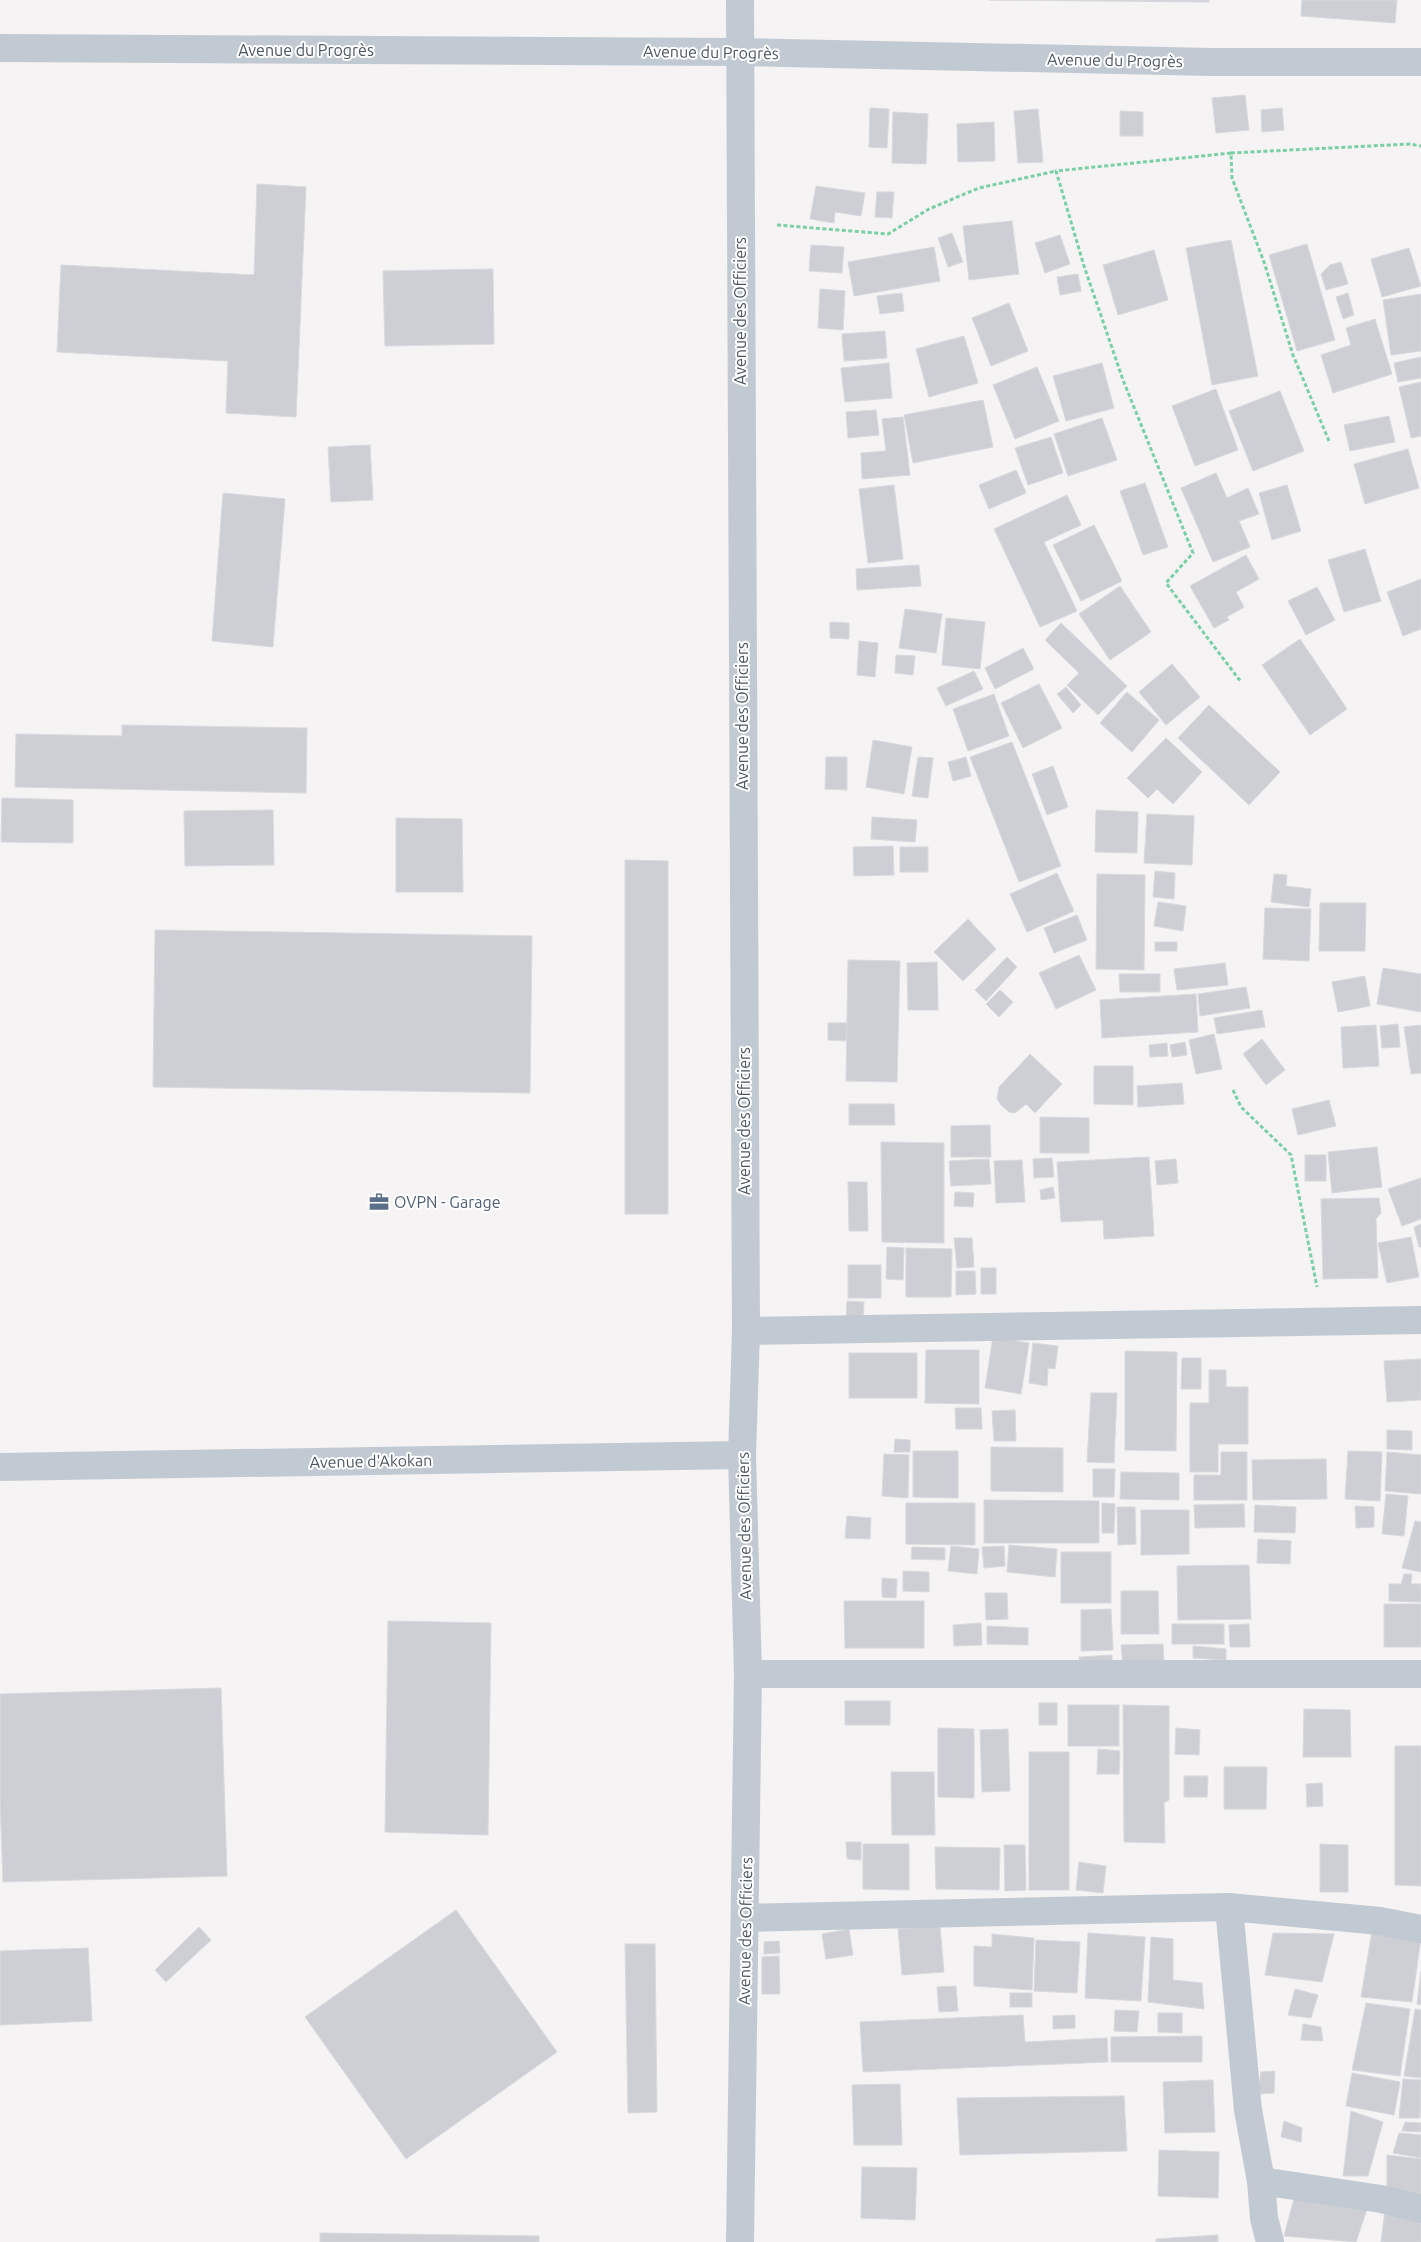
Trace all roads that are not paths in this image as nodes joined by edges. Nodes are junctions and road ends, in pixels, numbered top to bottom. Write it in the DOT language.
graph roads {
  1 [pos="740,0"];
  2 [pos="0,48"];
  3 [pos="739,52"];
  4 [pos="1421,62"];
  5 [pos="1421,1320"];
  6 [pos="746,1331"];
  7 [pos="742,1455"];
  8 [pos="0,1467"];
  9 [pos="748,1674"];
  10 [pos="1421,1674"];
  11 [pos="1229,1907"];
  12 [pos="745,1918"];
  13 [pos="1421,1929"];
  14 [pos="1261,2181"];
  15 [pos="1421,2209"];
  16 [pos="740,2242"];
  17 [pos="1270,2242"];
  1 -- 3 [label="street, Avenue des Officiers"];
  2 -- 3 [label="street, Avenue du Progrès"];
  3 -- 4 [label="street, Avenue du Progrès"];
  3 -- 6 [label="street, Avenue des Officiers"];
  5 -- 6 [label="street"];
  6 -- 7 [label="street, Avenue des Officiers"];
  7 -- 8 [label="street, Avenue d'Akokan"];
  7 -- 9 [label="street, Avenue des Officiers"];
  9 -- 10 [label="street"];
  9 -- 12 [label="street, Avenue des Officiers"];
  11 -- 12 [label="street"];
  11 -- 13 [label="street"];
  11 -- 14 [label="street"];
  12 -- 16 [label="street, Avenue des Officiers"];
  14 -- 15 [label="street"];
  14 -- 17 [label="street"];
}
